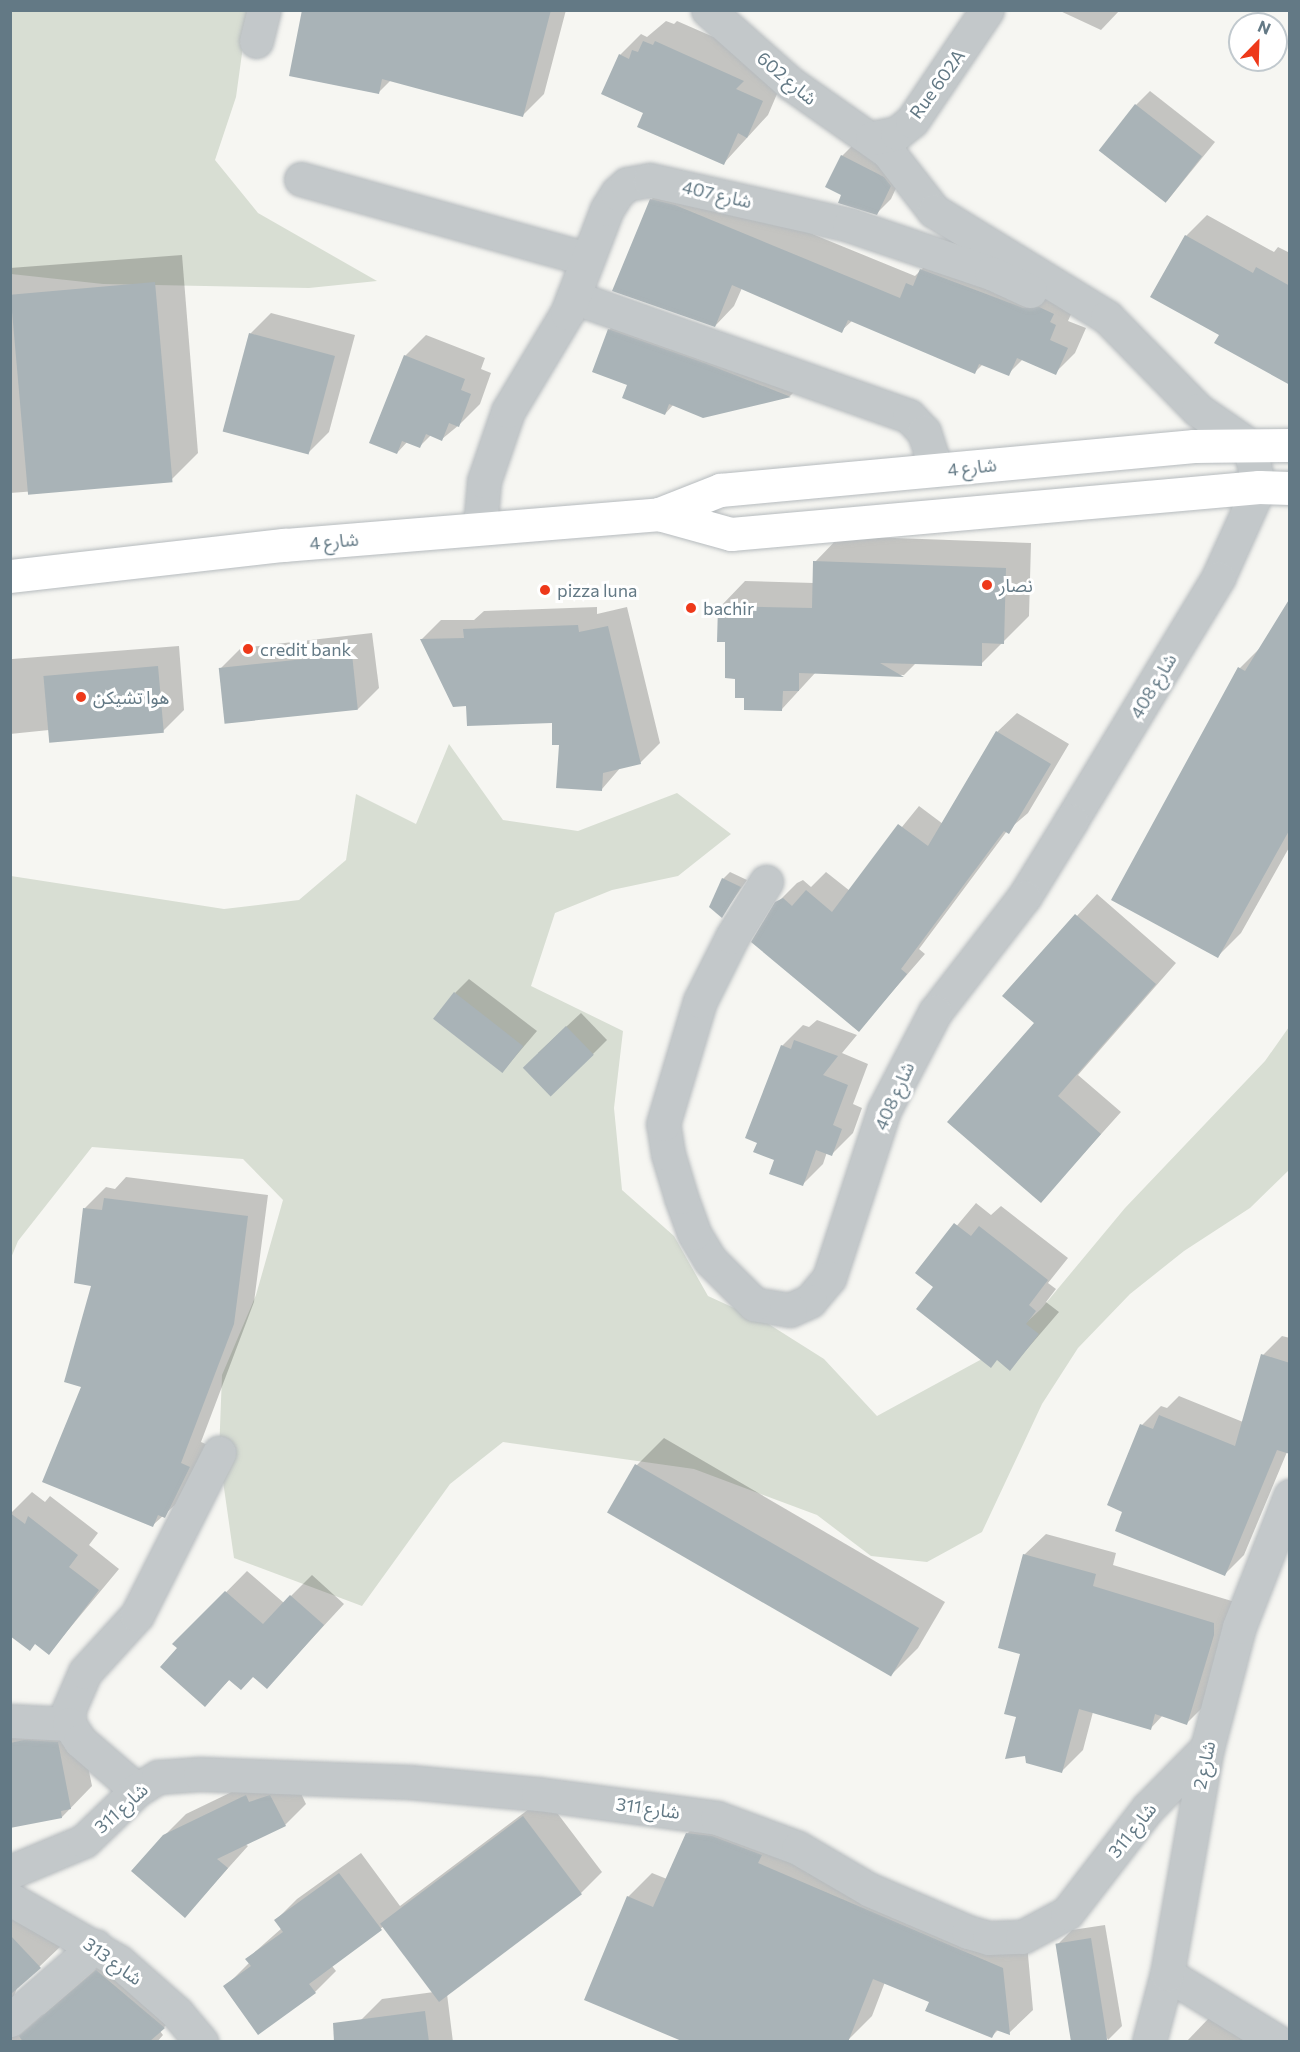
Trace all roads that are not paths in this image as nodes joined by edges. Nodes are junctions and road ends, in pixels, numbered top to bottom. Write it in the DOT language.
graph roads {
  1 [pos="708,10"];
  2 [pos="987,10"];
  3 [pos="872,138"];
  4 [pos="301,179"];
  5 [pos="587,259"];
  6 [pos="573,297"];
  7 [pos="1150,364"];
  8 [pos="1249,445"];
  9 [pos="1290,445"];
  10 [pos="1122,452"];
  11 [pos="936,470"];
  12 [pos="1274,487"];
  13 [pos="1133,498"];
  14 [pos="658,514"];
  15 [pos="480,527"];
  16 [pos="10,576"];
  17 [pos="766,882"];
  18 [pos="219,1453"];
  19 [pos="1290,1496"];
  20 [pos="10,1721"];
  21 [pos="69,1724"];
  22 [pos="1207,1748"];
  23 [pos="137,1790"];
  24 [pos="10,1872"];
  25 [pos="10,1899"];
  26 [pos="95,1946"];
  27 [pos="1167,1974"];
  28 [pos="10,2020"];
  29 [pos="201,2042"];
  30 [pos="1149,2042"];
  31 [pos="1278,2042"];
  1 -- 3 [label="street, شارع 602"];
  2 -- 3 [label="street, Rue 602A"];
  3 -- 7 [label="street, شارع 602"];
  4 -- 5 [label="street"];
  5 -- 6 [label="street, شارع 407"];
  5 -- 7 [label="street, شارع 407"];
  6 -- 11 [label="street"];
  6 -- 15 [label="street, شارع 407"];
  7 -- 8 [label="street"];
  8 -- 9 [label="main road, شارع 4"];
  8 -- 10 [label="main road, شارع 4"];
  8 -- 12 [label="street"];
  10 -- 11 [label="main road, شارع 4"];
  10 -- 13 [label="main road"];
  11 -- 14 [label="main road, شارع 4"];
  12 -- 13 [label="main road, شارع 4"];
  12 -- 17 [label="street, شارع 408"];
  13 -- 14 [label="main road, شارع 4"];
  14 -- 15 [label="main road, شارع 4"];
  15 -- 16 [label="main road, شارع 4"];
  18 -- 21 [label="street"];
  19 -- 22 [label="street, شارع 2"];
  20 -- 21 [label="street"];
  21 -- 23 [label="street"];
  22 -- 23 [label="street, شارع 311"];
  22 -- 27 [label="street, شارع 2"];
  23 -- 24 [label="street, شارع 311"];
  25 -- 26 [label="street, شارع 313"];
  26 -- 28 [label="street"];
  26 -- 29 [label="street, شارع 313"];
  27 -- 30 [label="street, شارع 2"];
  27 -- 31 [label="street"];
}
